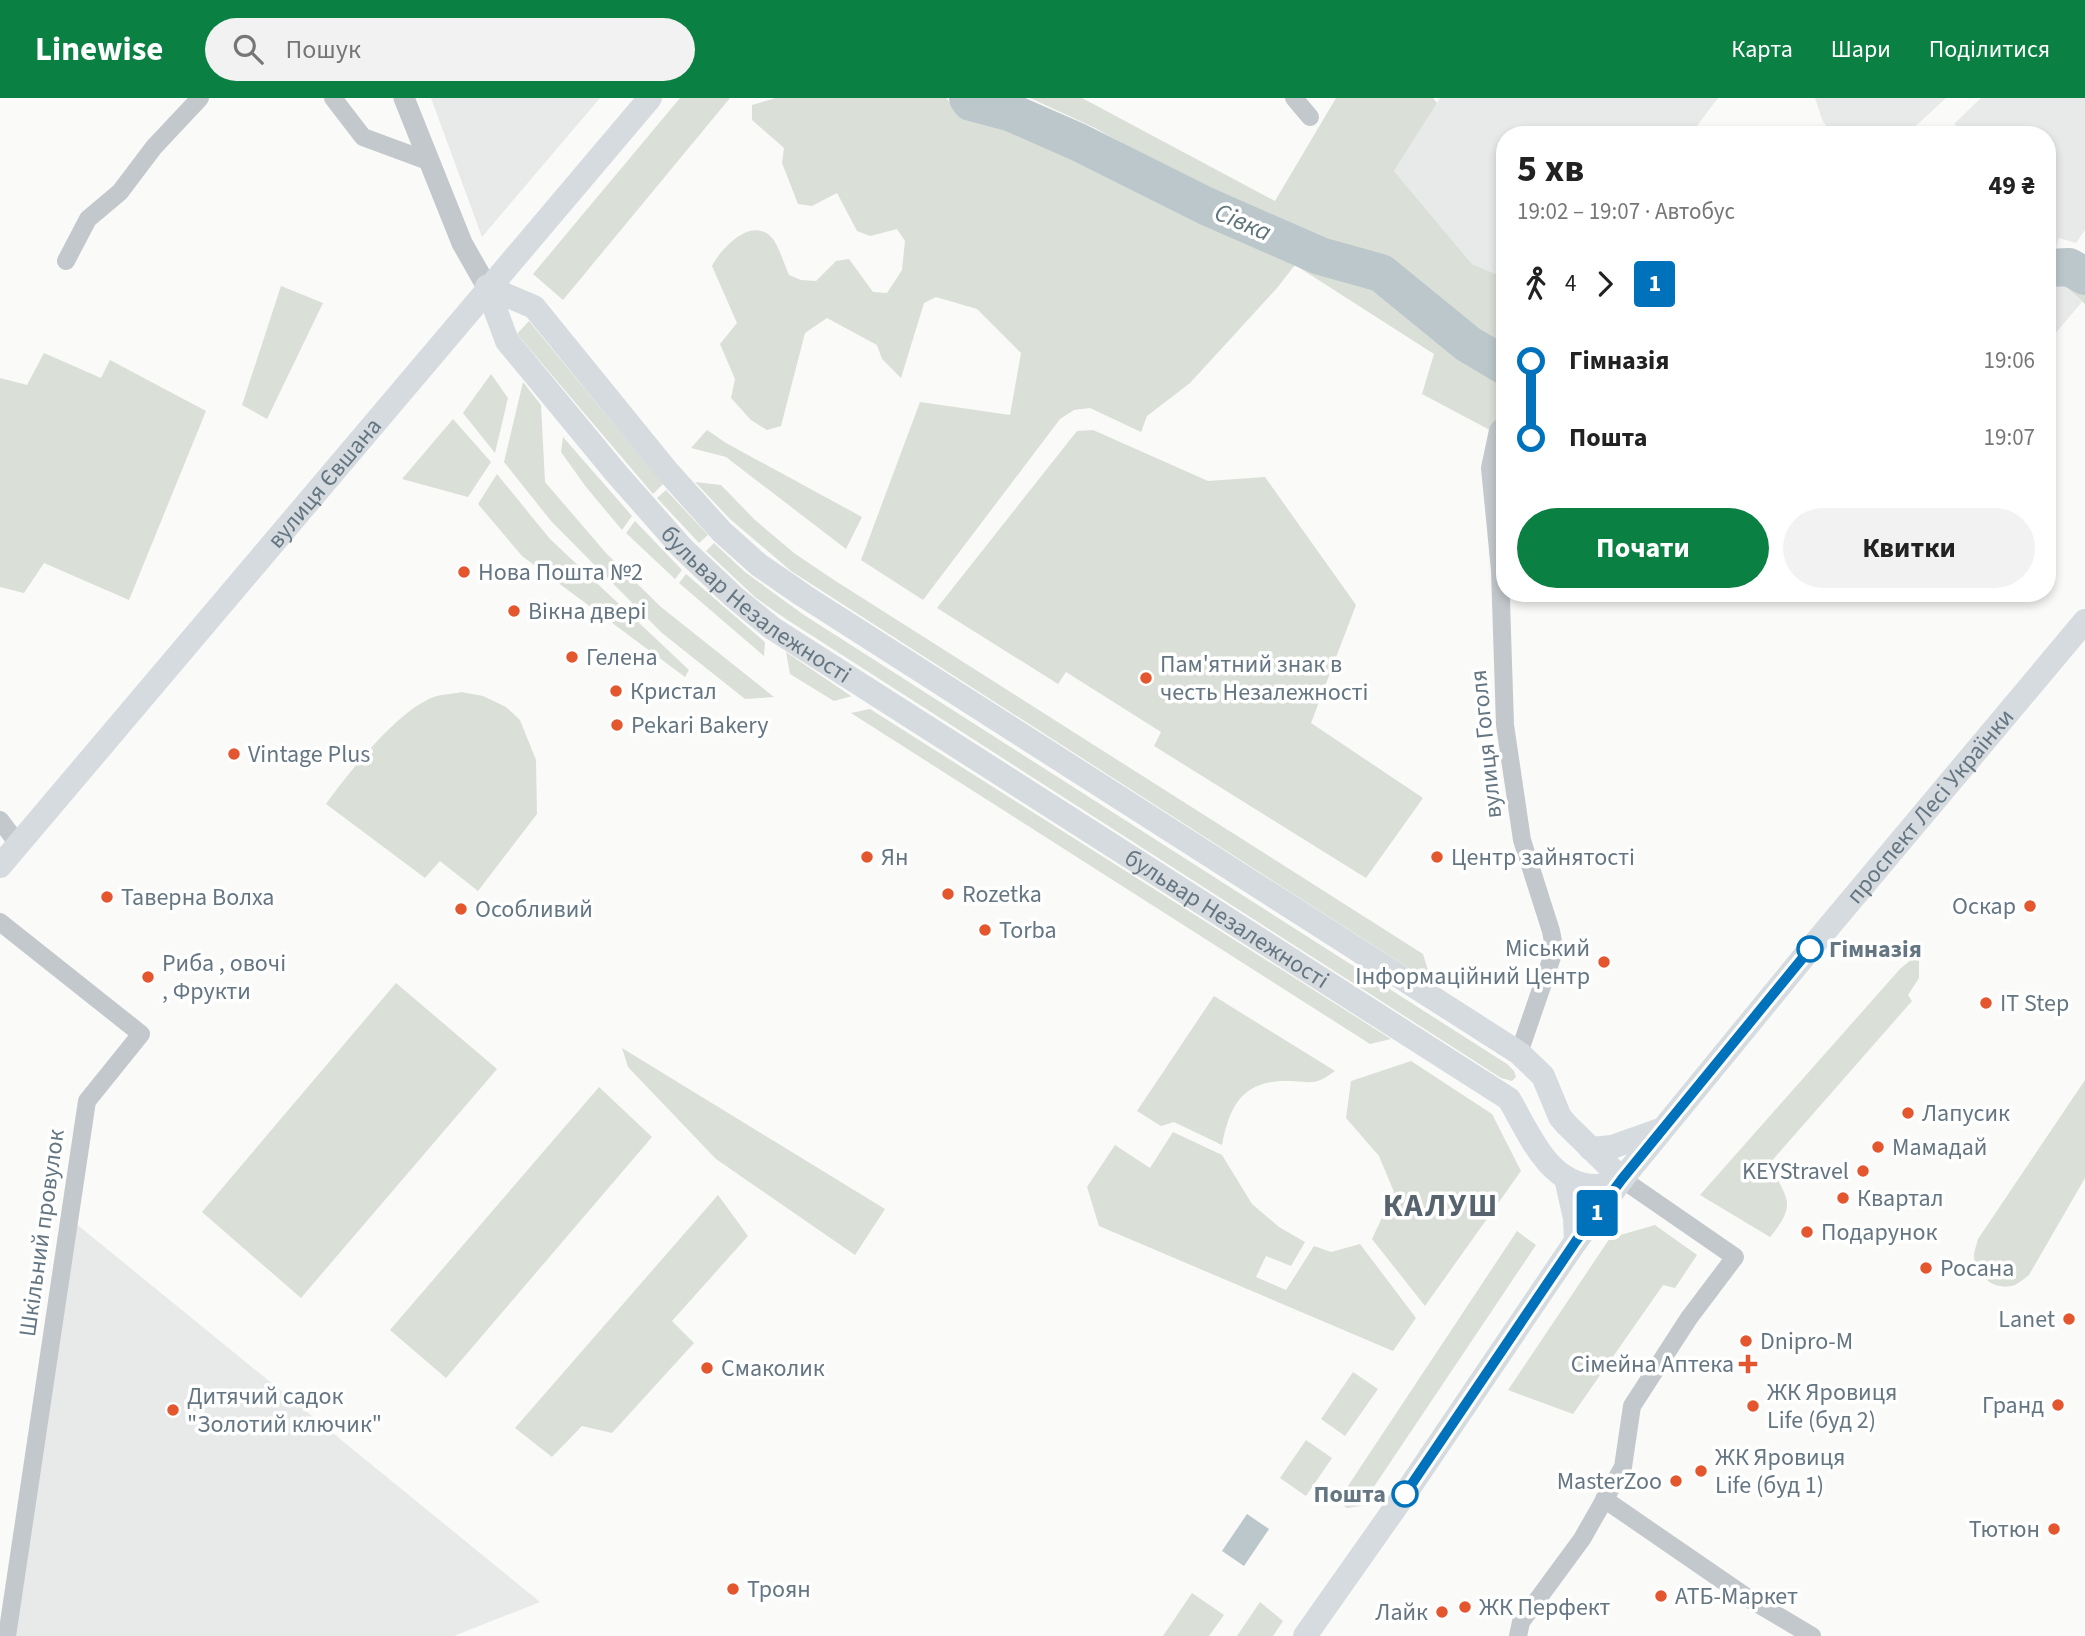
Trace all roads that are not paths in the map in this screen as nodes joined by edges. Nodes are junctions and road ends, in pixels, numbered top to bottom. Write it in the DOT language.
graph roads {
  1 [pos="200,98"];
  2 [pos="333,98"];
  3 [pos="404,98"];
  4 [pos="650,98"];
  5 [pos="1294,98"];
  6 [pos="1310,117"];
  7 [pos="428,161"];
  8 [pos="66,261"];
  9 [pos="487,287"];
  10 [pos="1496,437"];
  11 [pos="1496,533"];
  12 [pos="1501,602"];
  13 [pos="2085,621"];
  14 [pos="0,820"];
  15 [pos="18,844"];
  16 [pos="0,866"];
  17 [pos="0,922"];
  18 [pos="1519,1053"];
  19 [pos="1664,1128"];
  20 [pos="1591,1149"];
  21 [pos="1566,1178"];
  22 [pos="1622,1179"];
  23 [pos="1576,1241"];
  24 [pos="1604,1499"];
  25 [pos="7,1636"];
  26 [pos="1306,1636"];
  27 [pos="1518,1636"];
  28 [pos="1812,1636"];
  1 -- 8 [label="street"];
  2 -- 7 [label="street"];
  3 -- 7 [label="street"];
  4 -- 9 [label="main road, вулиця Євшана"];
  5 -- 6 [label="street"];
  7 -- 9 [label="street"];
  9 -- 15 [label="main road, вулиця Євшана"];
  9 -- 18 [label="main road, бульвар Незалежності"];
  9 -- 21 [label="main road, бульвар Незалежності"];
  10 -- 11 [label="street, вулиця Гоголя"];
  12 -- 18 [label="street, вулиця Гоголя"];
  13 -- 19 [label="main road, проспект Лесі Українки"];
  14 -- 15 [label="street"];
  15 -- 16 [label="main road, вулиця Євшана"];
  17 -- 25 [label="street, Шкільний провулок"];
  18 -- 20 [label="main road, бульвар Незалежності"];
  19 -- 20 [label="main road"];
  19 -- 22 [label="main road, проспект Лесі Українки"];
  20 -- 22 [label="main road, бульвар Незалежності"];
  21 -- 22 [label="main road"];
  21 -- 23 [label="main road"];
  22 -- 23 [label="main road, проспект Лесі Українки"];
  22 -- 24 [label="street"];
  23 -- 26 [label="main road, проспект Лесі Українки"];
  24 -- 27 [label="street"];
  24 -- 28 [label="street"];
}
